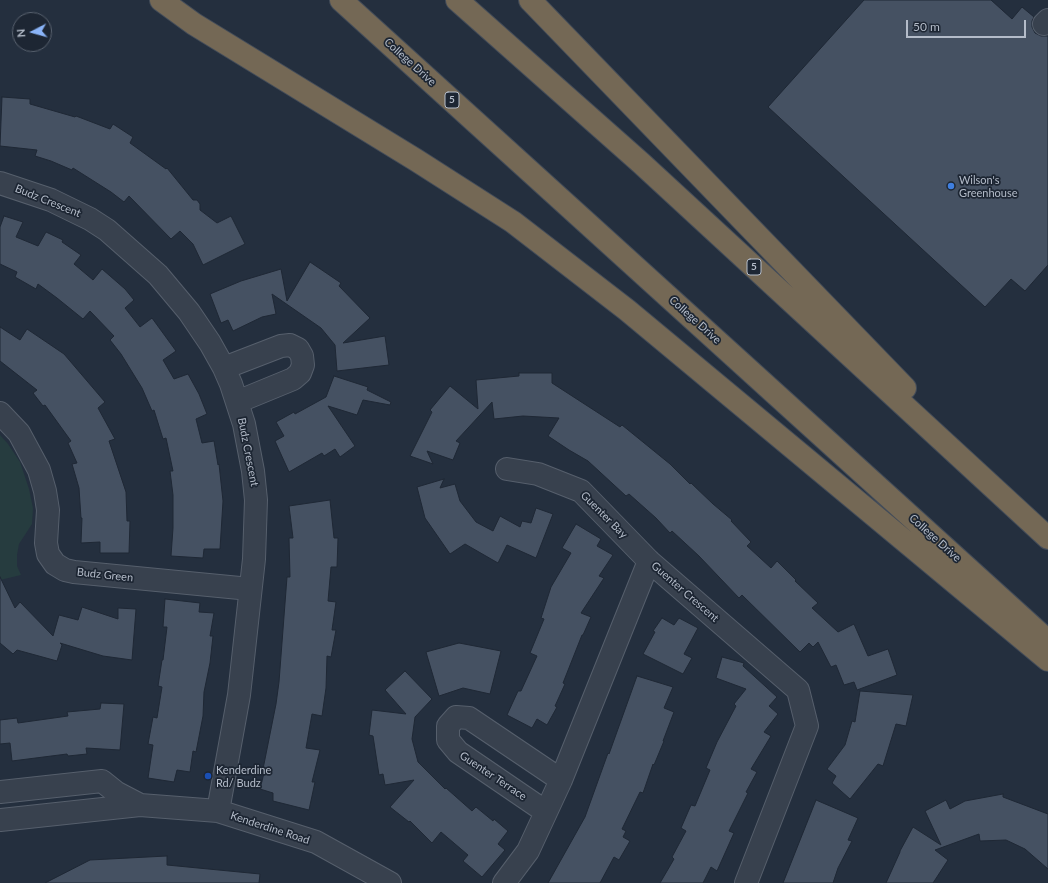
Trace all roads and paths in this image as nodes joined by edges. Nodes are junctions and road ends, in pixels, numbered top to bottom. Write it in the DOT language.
graph roads {
  1 [pos="161,0"];
  2 [pos="341,0"];
  3 [pos="457,0"];
  4 [pos="530,0"];
  5 [pos="0,183"];
  6 [pos="224,368"];
  7 [pos="237,402"];
  8 [pos="0,413"];
  9 [pos="507,469"];
  10 [pos="1048,537"];
  11 [pos="649,561"];
  12 [pos="250,589"];
  13 [pos="1048,641"];
  14 [pos="1048,660"];
  15 [pos="561,780"];
  16 [pos="0,792"];
  17 [pos="140,805"];
  18 [pos="218,811"];
  19 [pos="546,812"];
  20 [pos="0,820"];
  21 [pos="390,883"];
  22 [pos="504,883"];
  23 [pos="746,883"];
  1 -- 14 [label="highway"];
  2 -- 13 [label="highway, College Drive / 5"];
  3 -- 10 [label="highway, 5"];
  4 -- 10 [label="highway"];
  5 -- 6 [label="street, Budz Crescent"];
  6 -- 7 [label="street, Budz Crescent"];
  6 -- 7 [label="street"];
  7 -- 12 [label="street, Budz Crescent"];
  8 -- 12 [label="street, Budz Green"];
  9 -- 11 [label="street, Guenter Bay"];
  11 -- 15 [label="street, Guenter Crescent"];
  11 -- 23 [label="street, Guenter Crescent"];
  12 -- 18 [label="street, Budz Crescent"];
  15 -- 19 [label="street, Guenter Crescent"];
  15 -- 19 [label="street, Guenter Terrace"];
  16 -- 17 [label="street, Kenderdine Road"];
  17 -- 18 [label="street, Kenderdine Road"];
  17 -- 20 [label="street, Kenderdine Road"];
  18 -- 21 [label="street, Kenderdine Road"];
  19 -- 22 [label="street, Guenter Crescent"];
}
